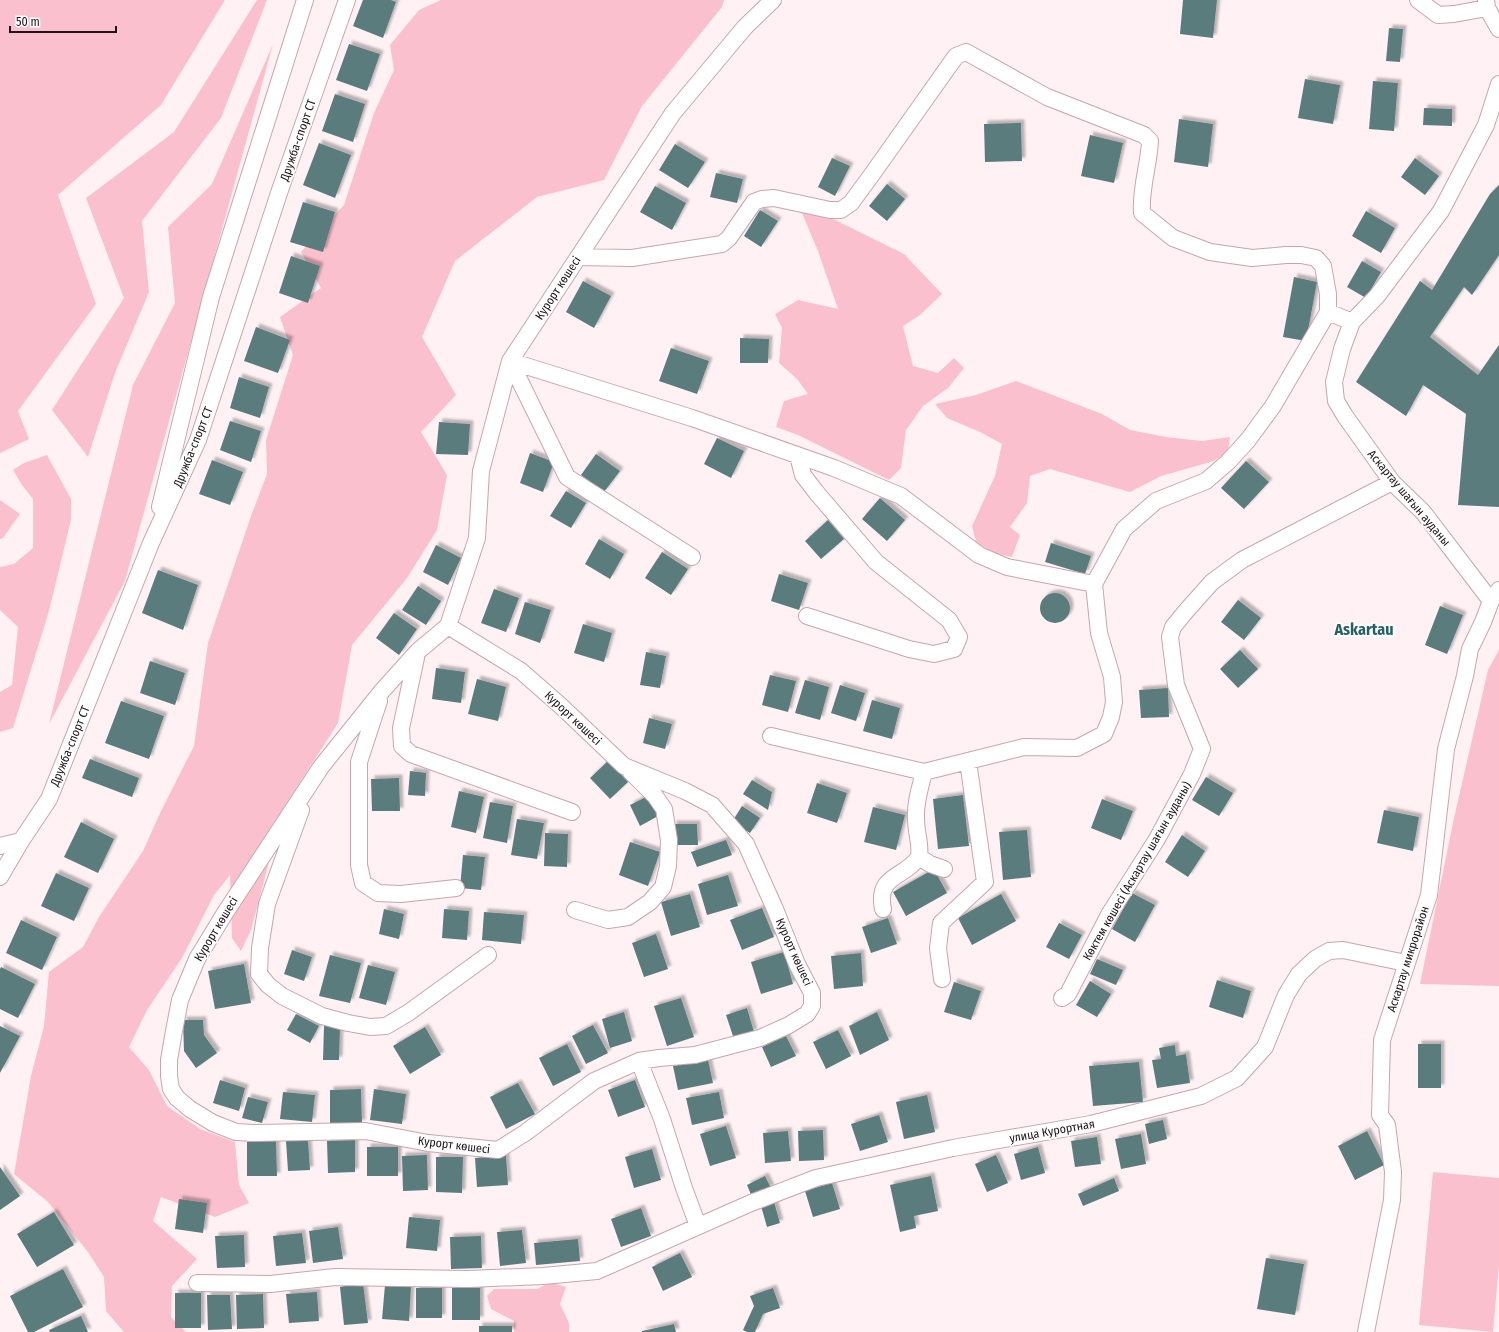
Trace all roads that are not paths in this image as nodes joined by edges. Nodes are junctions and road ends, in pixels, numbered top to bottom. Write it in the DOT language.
graph roads {
  1 [pos="305,0"];
  2 [pos="347,0"];
  3 [pos="773,0"];
  4 [pos="1418,0"];
  5 [pos="1487,4"];
  6 [pos="1499,29"];
  7 [pos="1499,84"];
  8 [pos="579,257"];
  9 [pos="1328,312"];
  10 [pos="1352,322"];
  11 [pos="510,361"];
  12 [pos="798,456"];
  13 [pos="1392,482"];
  14 [pos="151,543"];
  15 [pos="692,557"];
  16 [pos="1094,584"];
  17 [pos="1495,596"];
  18 [pos="807,616"];
  19 [pos="448,626"];
  20 [pos="417,652"];
  21 [pos="382,691"];
  22 [pos="771,736"];
  23 [pos="968,761"];
  24 [pos="624,766"];
  25 [pos="924,772"];
  26 [pos="310,786"];
  27 [pos="572,812"];
  28 [pos="21,841"];
  29 [pos="0,846"];
  30 [pos="919,857"];
  31 [pos="944,869"];
  32 [pos="0,877"];
  33 [pos="456,888"];
  34 [pos="883,909"];
  35 [pos="575,910"];
  36 [pos="488,955"];
  37 [pos="1406,963"];
  38 [pos="942,979"];
  39 [pos="1062,998"];
  40 [pos="638,1061"];
  41 [pos="698,1226"];
  42 [pos="197,1283"];
  43 [pos="1366,1332"];
  1 -- 14 [label="street"];
  2 -- 14 [label="street, Дружба-спорт СТ"];
  3 -- 8 [label="street, Курорт көшесі"];
  4 -- 5 [label="street"];
  5 -- 6 [label="street"];
  7 -- 10 [label="street"];
  8 -- 9 [label="street"];
  8 -- 11 [label="street, Курорт көшесі"];
  9 -- 10 [label="street"];
  9 -- 16 [label="street"];
  10 -- 13 [label="street, Аскартау шағын ауданы"];
  11 -- 12 [label="street"];
  11 -- 15 [label="street"];
  11 -- 19 [label="street, Курорт көшесі"];
  12 -- 16 [label="street"];
  12 -- 18 [label="street"];
  13 -- 17 [label="street, Аскартау шағын ауданы"];
  13 -- 39 [label="street, Көктем көшесі (Аскартау шағын ауданы)"];
  14 -- 28 [label="street, Дружба-спорт СТ"];
  16 -- 23 [label="street"];
  17 -- 37 [label="street, Аскартау микрорайон"];
  19 -- 20 [label="street, Курорт көшесі"];
  19 -- 24 [label="street, Курорт көшесі"];
  20 -- 21 [label="street, Курорт көшесі"];
  20 -- 27 [label="street"];
  21 -- 26 [label="street, Курорт көшесі"];
  21 -- 33 [label="street"];
  22 -- 25 [label="street"];
  23 -- 25 [label="street"];
  23 -- 38 [label="street"];
  24 -- 35 [label="street"];
  24 -- 40 [label="street, Курорт көшесі"];
  25 -- 30 [label="street"];
  26 -- 36 [label="street"];
  26 -- 40 [label="street, Курорт көшесі"];
  28 -- 29 [label="street"];
  28 -- 32 [label="street, Дружба-спорт СТ"];
  30 -- 31 [label="street"];
  30 -- 34 [label="street"];
  37 -- 41 [label="street, улица Курортная"];
  37 -- 43 [label="street, Аскартау микрорайон"];
  40 -- 41 [label="street"];
  41 -- 42 [label="street"];
}
